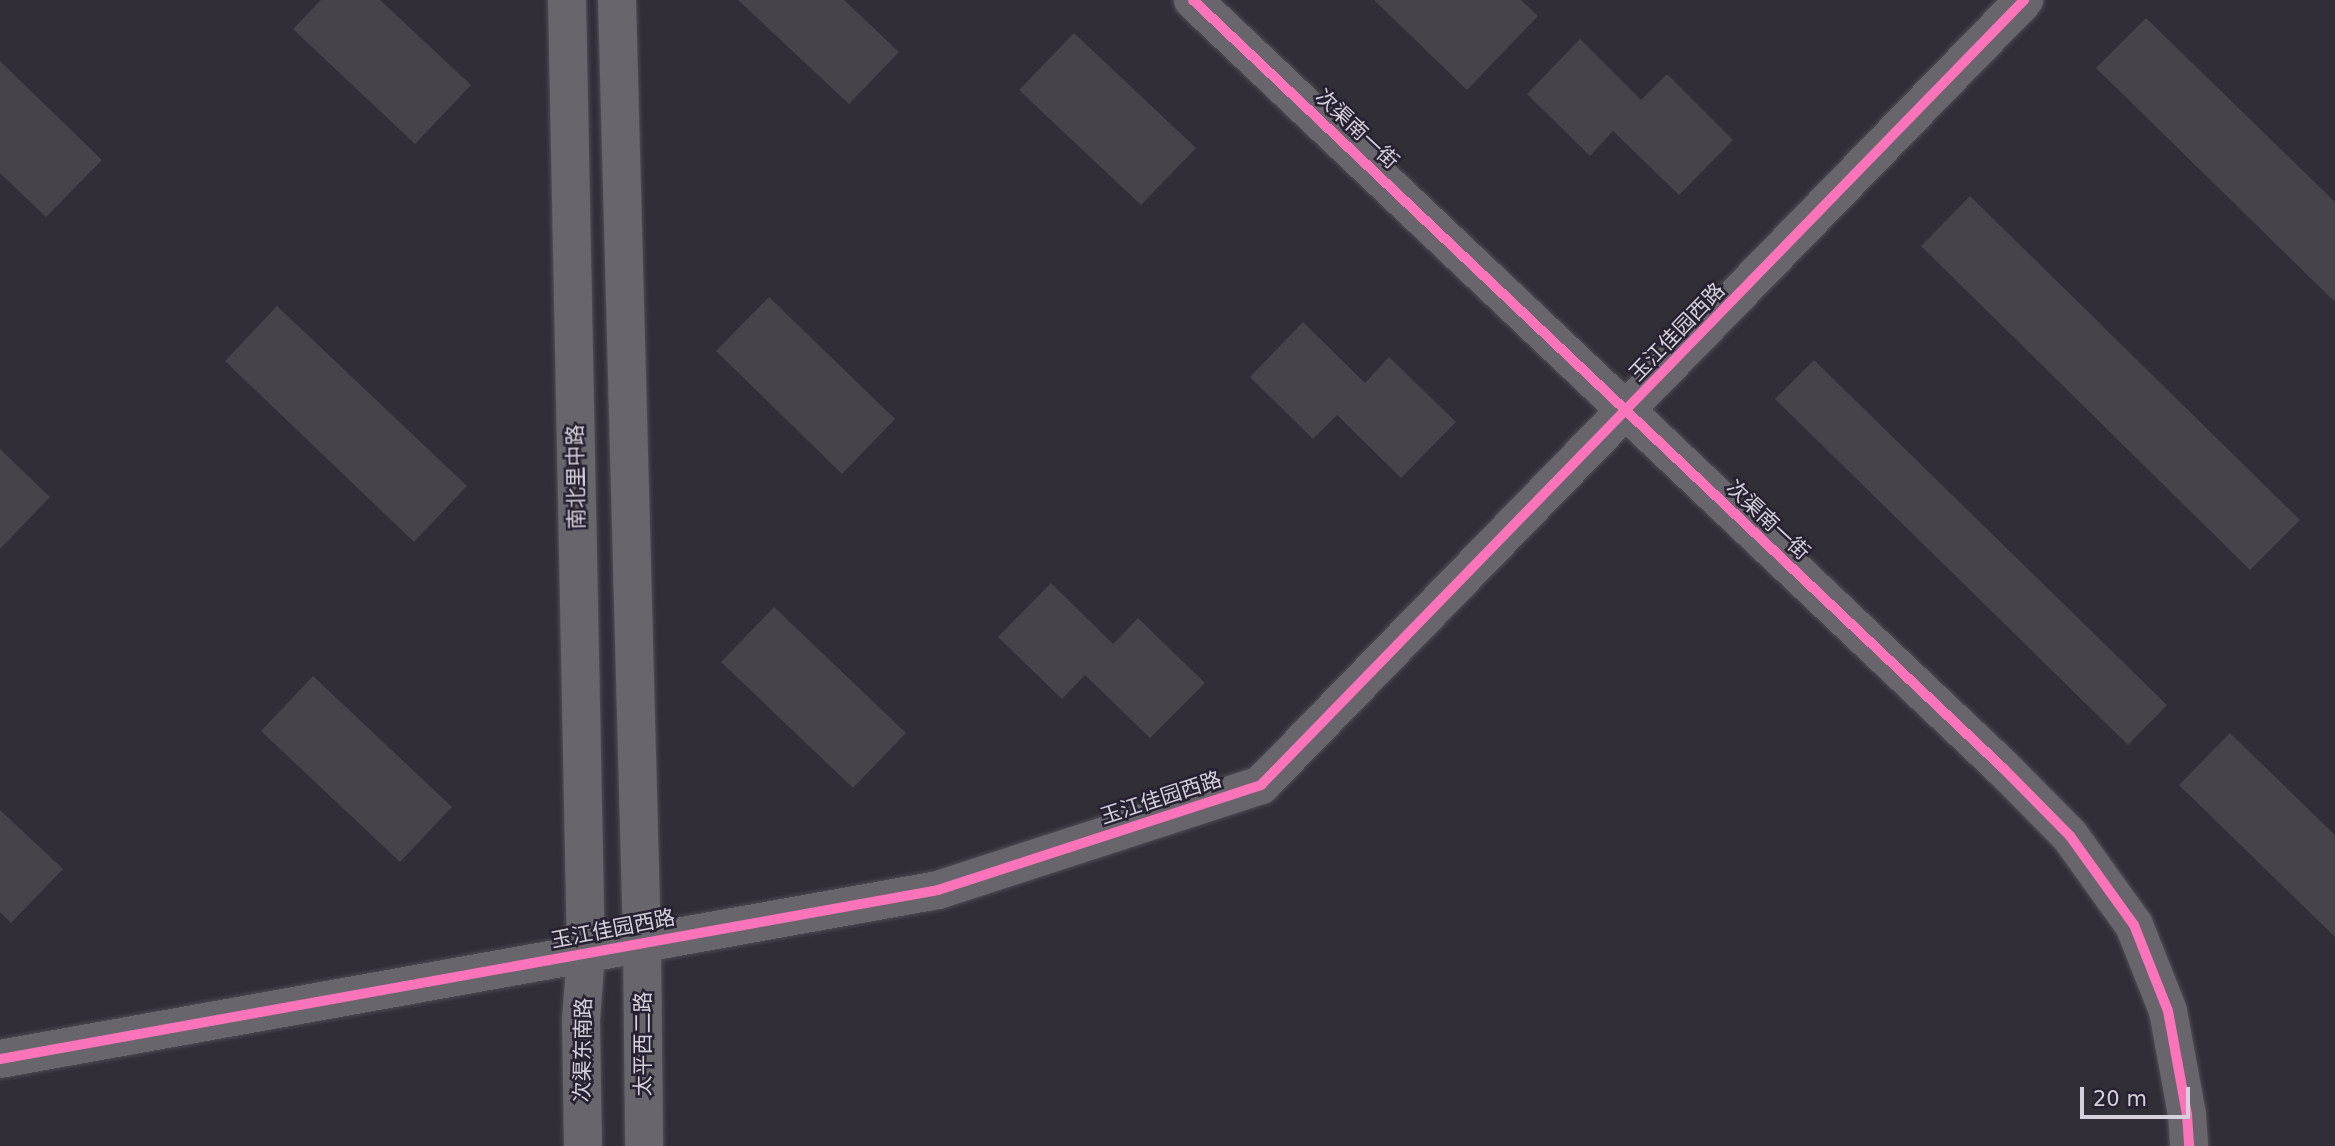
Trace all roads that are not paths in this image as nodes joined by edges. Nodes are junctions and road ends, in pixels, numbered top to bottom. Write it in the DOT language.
graph roads {
  1 [pos="567,0"];
  2 [pos="617,0"];
  3 [pos="1192,0"];
  4 [pos="2024,0"];
  5 [pos="1626,411"];
  6 [pos="642,942"];
  7 [pos="586,954"];
  8 [pos="0,1059"];
  9 [pos="583,1146"];
  10 [pos="644,1146"];
  11 [pos="2189,1146"];
  1 -- 7 [label="street, 南北里中路"];
  2 -- 6 [label="street"];
  3 -- 5 [label="street, 次渠南一街"];
  4 -- 5 [label="street, 玉江佳园西路"];
  5 -- 6 [label="street, 玉江佳园西路"];
  5 -- 11 [label="street, 次渠南一街"];
  6 -- 7 [label="street, 玉江佳园西路"];
  6 -- 10 [label="street, 太平西二路"];
  7 -- 8 [label="street, 玉江佳园西路"];
  7 -- 9 [label="street, 次渠东南路"];
}
